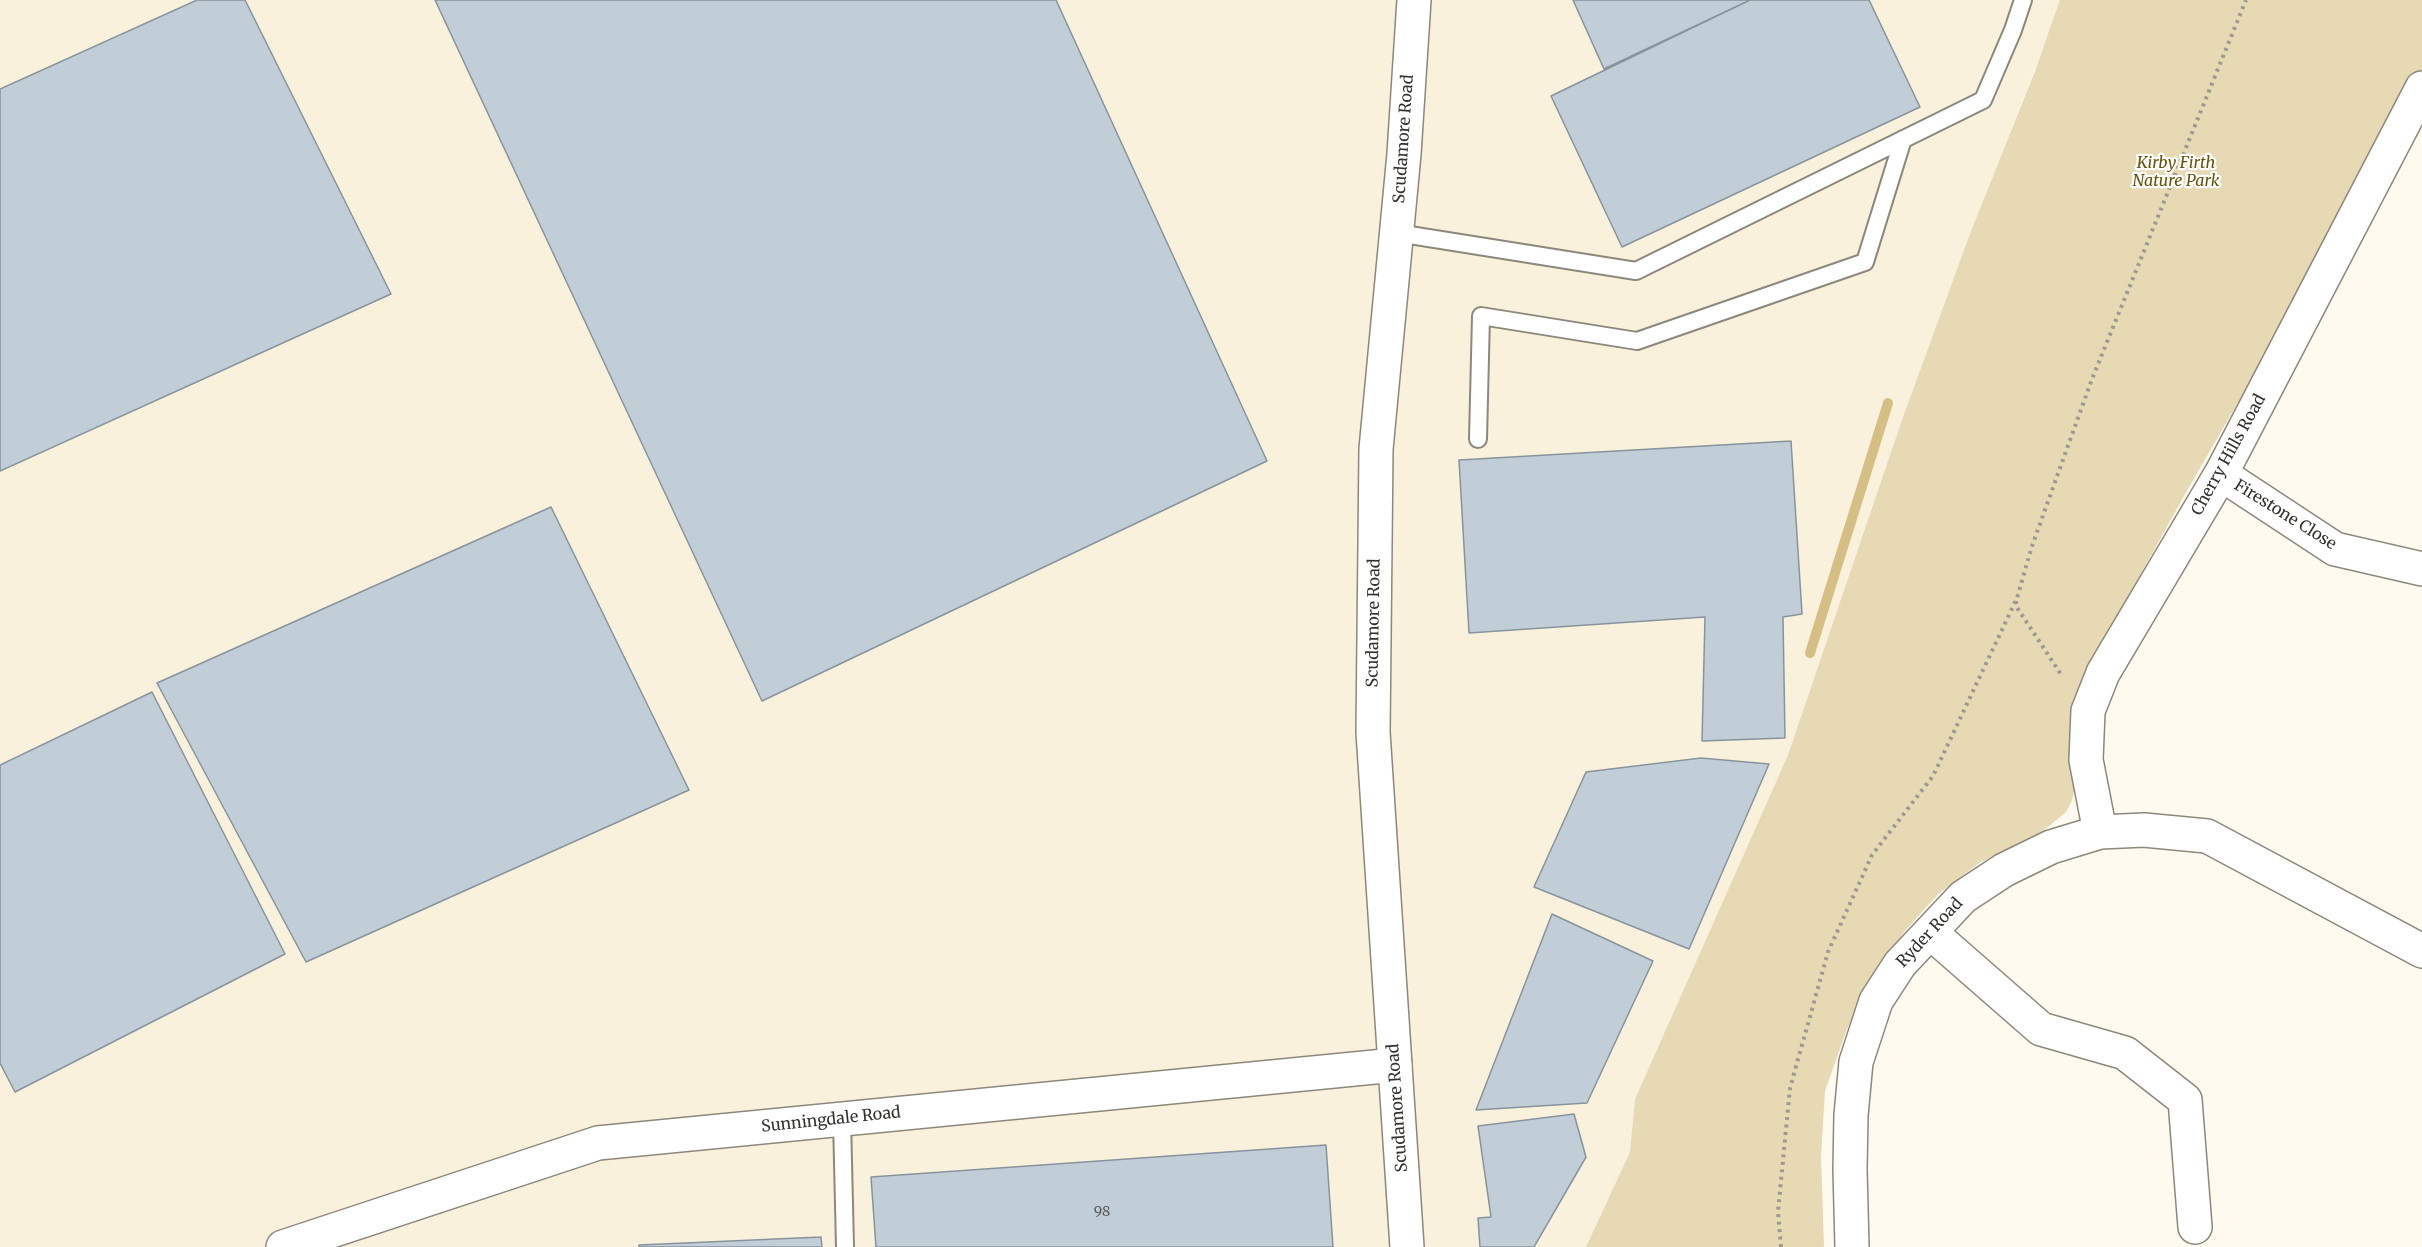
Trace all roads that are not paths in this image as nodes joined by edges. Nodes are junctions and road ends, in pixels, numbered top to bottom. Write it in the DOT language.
graph roads {
  1 [pos="1414,0"];
  2 [pos="2023,0"];
  3 [pos="2422,88"];
  4 [pos="1903,139"];
  5 [pos="1396,233"];
  6 [pos="1478,439"];
  7 [pos="2221,474"];
  8 [pos="2422,569"];
  9 [pos="2100,831"];
  10 [pos="1930,932"];
  11 [pos="2422,951"];
  12 [pos="1395,1065"];
  13 [pos="842,1119"];
  14 [pos="2195,1227"];
  15 [pos="283,1247"];
  16 [pos="845,1247"];
  17 [pos="1407,1247"];
  18 [pos="1852,1247"];
  1 -- 5 [label="street, Scudamore Road"];
  2 -- 4 [label="lane"];
  3 -- 7 [label="street, Cherry Hills Road"];
  4 -- 5 [label="lane"];
  4 -- 6 [label="lane"];
  5 -- 12 [label="street, Scudamore Road"];
  7 -- 8 [label="street, Firestone Close"];
  7 -- 9 [label="street, Cherry Hills Road"];
  9 -- 10 [label="street, Ryder Road"];
  9 -- 11 [label="street, Ryder Road"];
  10 -- 14 [label="street"];
  10 -- 18 [label="street, Ryder Road"];
  12 -- 13 [label="street, Sunningdale Road"];
  12 -- 17 [label="street, Scudamore Road"];
  13 -- 15 [label="street, Sunningdale Road"];
  13 -- 16 [label="lane"];
}
